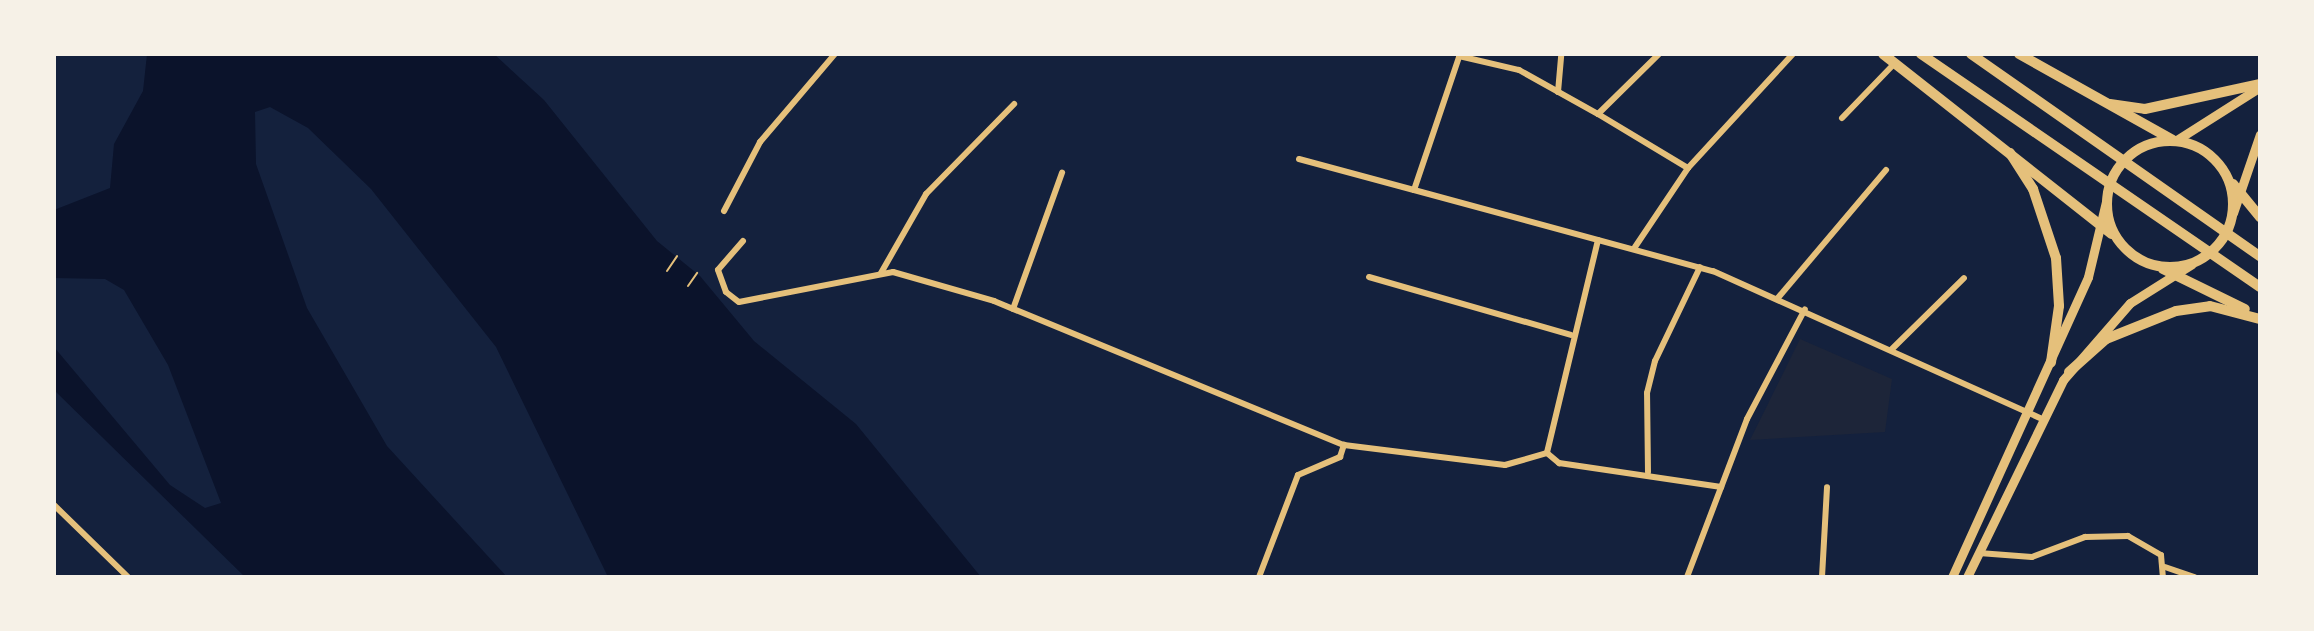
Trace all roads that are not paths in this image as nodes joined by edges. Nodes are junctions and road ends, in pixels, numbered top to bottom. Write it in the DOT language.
graph roads {
  1 [pos="835,54"];
  2 [pos="1561,54"];
  3 [pos="1659,54"];
  4 [pos="1793,54"];
  5 [pos="1883,54"];
  6 [pos="1921,54"];
  7 [pos="1971,54"];
  8 [pos="2019,54"];
  9 [pos="1460,55"];
  10 [pos="1895,62"];
  11 [pos="2260,85"];
  12 [pos="1558,92"];
  13 [pos="2092,99"];
  14 [pos="1014,104"];
  15 [pos="1598,114"];
  16 [pos="1842,118"];
  17 [pos="1992,134"];
  18 [pos="2260,134"];
  19 [pos="2175,141"];
  20 [pos="1299,159"];
  21 [pos="1688,168"];
  22 [pos="1886,170"];
  23 [pos="2225,172"];
  24 [pos="1062,173"];
  25 [pos="1414,190"];
  26 [pos="2237,190"];
  27 [pos="2107,197"];
  28 [pos="724,211"];
  29 [pos="2233,213"];
  30 [pos="2260,217"];
  31 [pos="2103,225"];
  32 [pos="1598,240"];
  33 [pos="743,241"];
  34 [pos="1635,247"];
  35 [pos="2124,247"];
  36 [pos="2260,256"];
  37 [pos="2150,264"];
  38 [pos="2192,264"];
  39 [pos="1700,267"];
  40 [pos="881,273"];
  41 [pos="2172,273"];
  42 [pos="1369,277"];
  43 [pos="1964,278"];
  44 [pos="2260,287"];
  45 [pos="1777,299"];
  46 [pos="1013,309"];
  47 [pos="1805,309"];
  48 [pos="2260,318"];
  49 [pos="1571,335"];
  50 [pos="1892,349"];
  51 [pos="2051,362"];
  52 [pos="2069,372"];
  53 [pos="2027,412"];
  54 [pos="2040,418"];
  55 [pos="1344,445"];
  56 [pos="1547,453"];
  57 [pos="1648,472"];
  58 [pos="1721,487"];
  59 [pos="1827,487"];
  60 [pos="54,505"];
  61 [pos="1979,553"];
  62 [pos="2165,567"];
  63 [pos="128,577"];
  64 [pos="1259,577"];
  65 [pos="1687,577"];
  66 [pos="1822,577"];
  67 [pos="1952,577"];
  68 [pos="1967,577"];
  69 [pos="2163,577"];
  70 [pos="2194,577"];
  1 -- 28 [label="street"];
  2 -- 12 [label="street"];
  3 -- 15 [label="street"];
  4 -- 21 [label="street"];
  5 -- 10 [label="highway"];
  6 -- 44 [label="highway"];
  7 -- 36 [label="highway"];
  8 -- 13 [label="highway"];
  9 -- 12 [label="street"];
  9 -- 25 [label="street"];
  10 -- 16 [label="street"];
  10 -- 17 [label="highway"];
  11 -- 13 [label="highway"];
  11 -- 19 [label="main road"];
  12 -- 15 [label="street"];
  13 -- 19 [label="highway"];
  14 -- 40 [label="street"];
  15 -- 21 [label="street"];
  17 -- 31 [label="highway"];
  17 -- 51 [label="highway"];
  18 -- 26 [label="main road"];
  19 -- 23 [label="highway"];
  19 -- 27 [label="highway"];
  20 -- 25 [label="street"];
  21 -- 34 [label="street"];
  22 -- 45 [label="street"];
  23 -- 26 [label="highway"];
  23 -- 29 [label="highway"];
  24 -- 46 [label="street"];
  25 -- 32 [label="street"];
  26 -- 29 [label="main road"];
  26 -- 30 [label="highway"];
  27 -- 31 [label="main road"];
  27 -- 35 [label="highway"];
  29 -- 38 [label="highway"];
  31 -- 35 [label="highway"];
  31 -- 51 [label="main road"];
  32 -- 34 [label="street"];
  32 -- 49 [label="street"];
  33 -- 40 [label="street"];
  34 -- 39 [label="street"];
  35 -- 37 [label="highway"];
  37 -- 38 [label="highway"];
  37 -- 41 [label="highway"];
  38 -- 41 [label="main road"];
  39 -- 45 [label="street"];
  39 -- 57 [label="street"];
  40 -- 46 [label="street"];
  41 -- 48 [label="highway"];
  41 -- 52 [label="main road"];
  42 -- 49 [label="street"];
  43 -- 50 [label="street"];
  45 -- 47 [label="street"];
  46 -- 55 [label="street"];
  47 -- 50 [label="street"];
  47 -- 58 [label="street"];
  48 -- 52 [label="highway"];
  49 -- 56 [label="street"];
  50 -- 53 [label="street"];
  51 -- 53 [label="main road"];
  52 -- 54 [label="main road"];
  53 -- 54 [label="street"];
  53 -- 67 [label="main road"];
  54 -- 61 [label="main road"];
  55 -- 56 [label="street"];
  55 -- 64 [label="street"];
  56 -- 57 [label="street"];
  57 -- 58 [label="street"];
  58 -- 65 [label="street"];
  59 -- 66 [label="street"];
  60 -- 63 [label="street"];
  61 -- 62 [label="street"];
  61 -- 68 [label="main road"];
  62 -- 69 [label="street"];
  62 -- 70 [label="street"];
}
